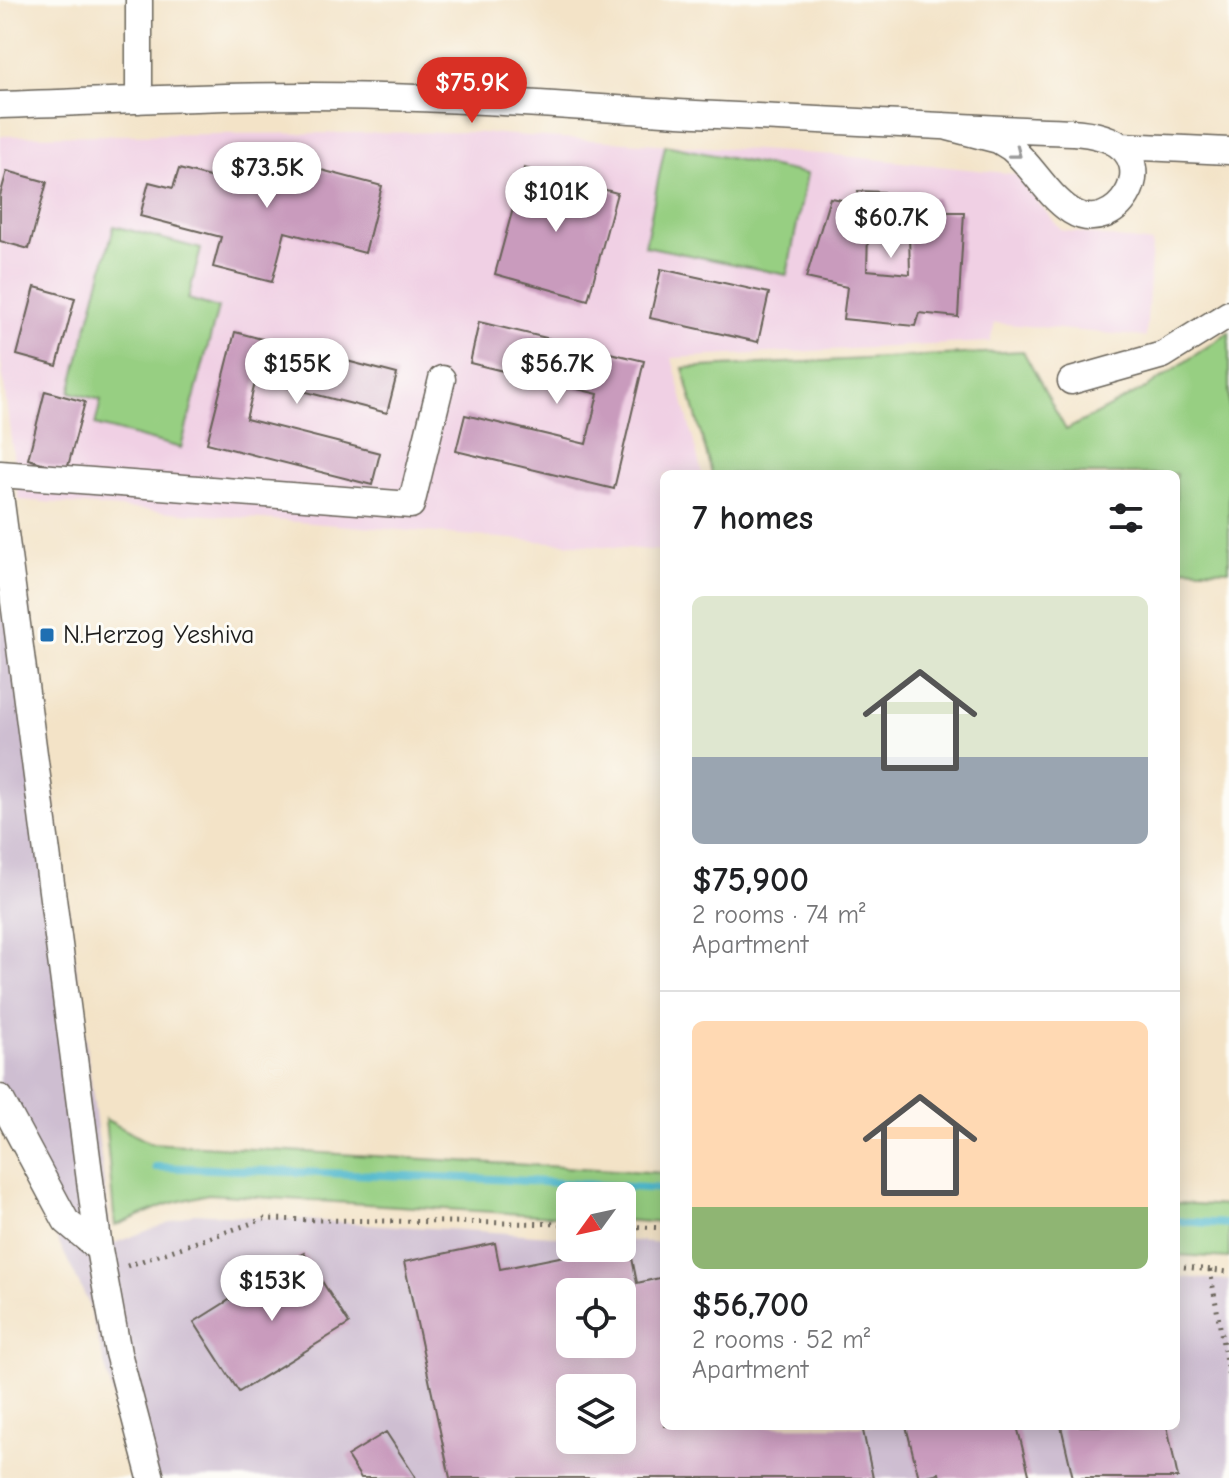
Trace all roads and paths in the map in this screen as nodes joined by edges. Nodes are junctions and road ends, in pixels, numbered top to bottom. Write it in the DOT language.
graph roads {
  1 [pos="139,0"];
  2 [pos="139,100"];
  3 [pos="0,105"];
  4 [pos="944,126"];
  5 [pos="1121,146"];
  6 [pos="1220,151"];
  7 [pos="1229,175"];
  8 [pos="1229,314"];
  9 [pos="442,379"];
  10 [pos="1071,381"];
  11 [pos="0,474"];
  12 [pos="0,495"];
  13 [pos="0,1098"];
  14 [pos="556,1224"];
  15 [pos="636,1227"];
  16 [pos="660,1228"];
  17 [pos="101,1262"];
  18 [pos="1180,1266"];
  19 [pos="1210,1270"];
  20 [pos="1229,1272"];
  21 [pos="1229,1378"];
  22 [pos="151,1478"];
  1 -- 2 [label="street"];
  2 -- 3 [label="street"];
  2 -- 4 [label="street"];
  4 -- 5 [label="street"];
  4 -- 5 [label="street, one-way"];
  5 -- 6 [label="street"];
  6 -- 7 [label="street"];
  8 -- 10 [label="street"];
  9 -- 11 [label="street"];
  12 -- 17 [label="street"];
  13 -- 17 [label="street"];
  14 -- 17 [label="path"];
  15 -- 16 [label="path"];
  17 -- 22 [label="street"];
  18 -- 19 [label="path"];
  19 -- 20 [label="path"];
  19 -- 21 [label="path"];
}
